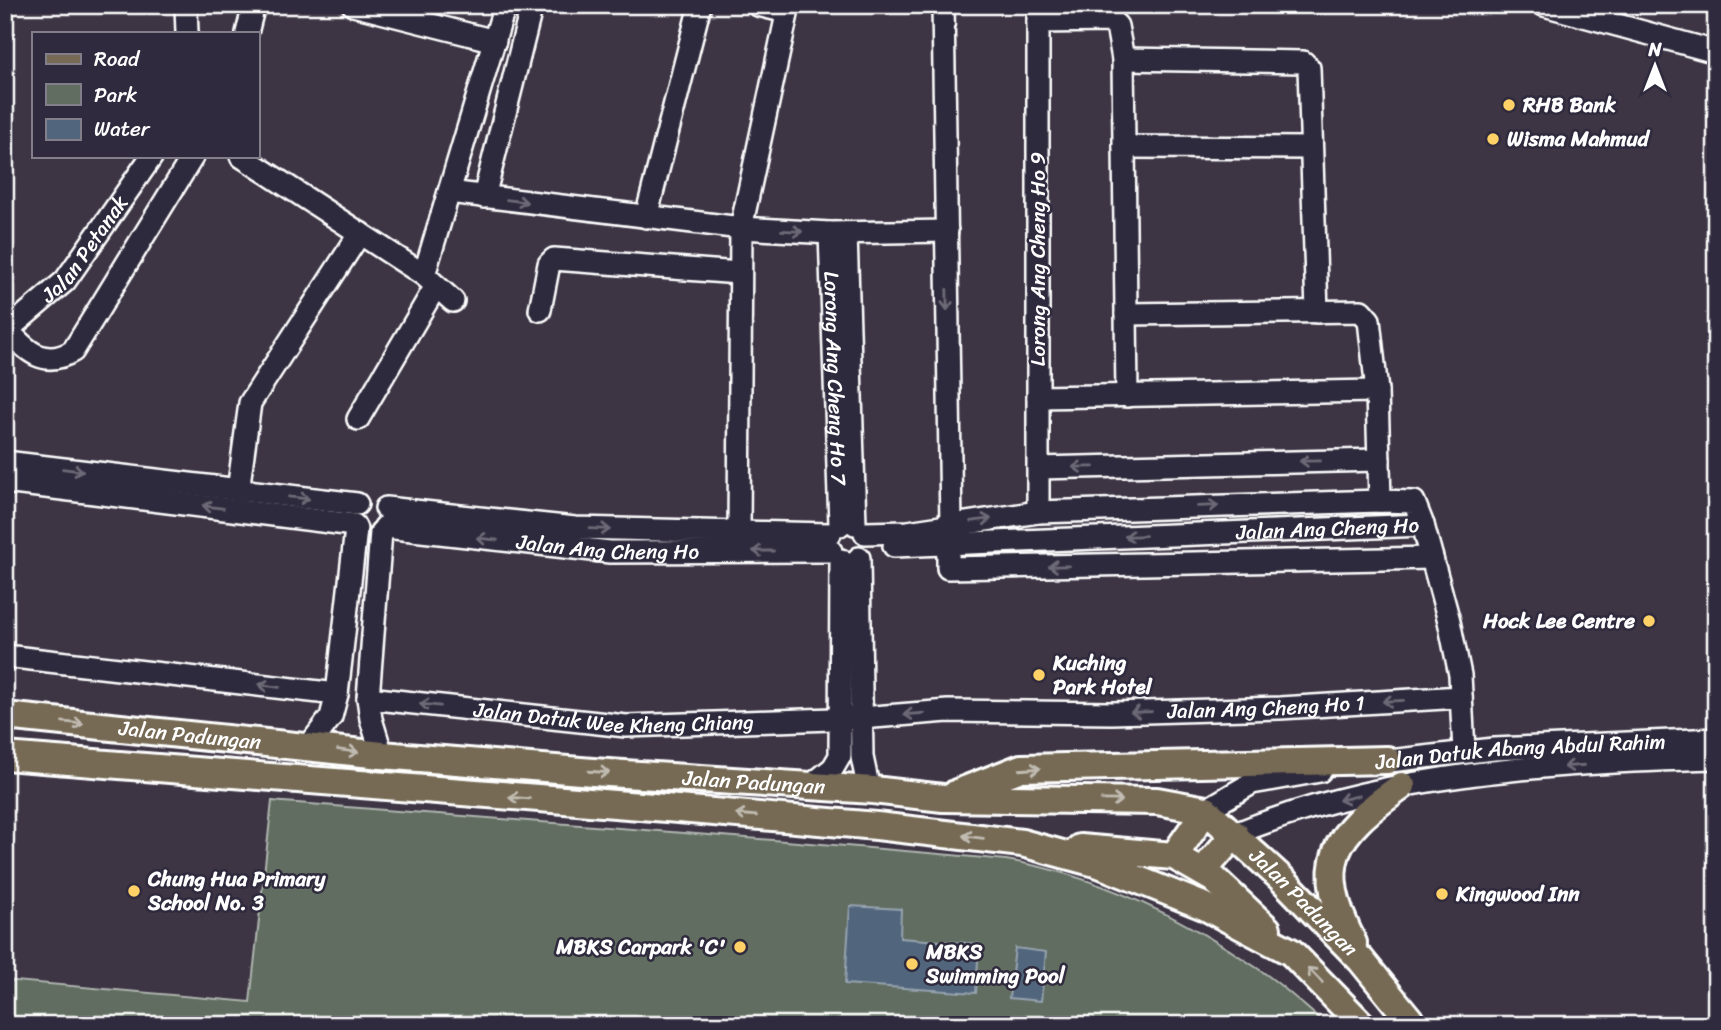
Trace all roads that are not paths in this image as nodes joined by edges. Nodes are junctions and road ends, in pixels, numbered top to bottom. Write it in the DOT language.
graph roads {
  1 [pos="186,5"];
  2 [pos="254,5"];
  3 [pos="353,5"];
  4 [pos="506,5"];
  5 [pos="532,5"];
  6 [pos="700,5"];
  7 [pos="758,5"];
  8 [pos="943,5"];
  9 [pos="1544,5"];
  10 [pos="788,9"];
  11 [pos="1038,14"];
  12 [pos="187,32"];
  13 [pos="247,32"];
  14 [pos="495,41"];
  15 [pos="1716,52"];
  16 [pos="1123,59"];
  17 [pos="1124,147"];
  18 [pos="1311,148"];
  19 [pos="151,158"];
  20 [pos="192,158"];
  21 [pos="244,158"];
  22 [pos="449,192"];
  23 [pos="484,197"];
  24 [pos="646,217"];
  25 [pos="741,228"];
  26 [pos="947,231"];
  27 [pos="359,233"];
  28 [pos="838,233"];
  29 [pos="739,273"];
  30 [pos="430,280"];
  31 [pos="453,301"];
  32 [pos="540,310"];
  33 [pos="1317,312"];
  34 [pos="1126,314"];
  35 [pos="7,331"];
  36 [pos="1377,391"];
  37 [pos="1127,396"];
  38 [pos="1038,397"];
  39 [pos="358,419"];
  40 [pos="1379,460"];
  41 [pos="5,462"];
  42 [pos="1038,468"];
  43 [pos="5,482"];
  44 [pos="238,491"];
  45 [pos="1380,501"];
  46 [pos="1038,512"];
  47 [pos="356,519"];
  48 [pos="384,522"];
  49 [pos="1423,525"];
  50 [pos="739,534"];
  51 [pos="949,534"];
  52 [pos="848,541"];
  53 [pos="1432,558"];
  54 [pos="5,656"];
  55 [pos="337,694"];
  56 [pos="1461,697"];
  57 [pos="368,698"];
  58 [pos="5,716"];
  59 [pos="850,718"];
  60 [pos="1716,739"];
  61 [pos="309,746"];
  62 [pos="1464,751"];
  63 [pos="382,755"];
  64 [pos="5,757"];
  65 [pos="1716,758"];
  66 [pos="1387,760"];
  67 [pos="1402,786"];
  68 [pos="808,788"];
  69 [pos="873,790"];
  70 [pos="943,798"];
  71 [pos="1206,810"];
  72 [pos="1235,834"];
  73 [pos="1022,843"];
  74 [pos="1174,856"];
  75 [pos="1202,872"];
  76 [pos="1291,952"];
  77 [pos="1361,961"];
  78 [pos="1362,1025"];
  79 [pos="1414,1025"];
  1 -- 12 [label="street"];
  2 -- 13 [label="street"];
  3 -- 14 [label="street"];
  4 -- 14 [label="street"];
  5 -- 23 [label="street"];
  6 -- 24 [label="street"];
  7 -- 10 [label="street"];
  8 -- 26 [label="street"];
  9 -- 15 [label="street"];
  10 -- 25 [label="street"];
  11 -- 16 [label="street"];
  11 -- 38 [label="street, Lorong Ang Cheng Ho 9"];
  14 -- 22 [label="street"];
  16 -- 17 [label="street"];
  16 -- 18 [label="street"];
  17 -- 18 [label="street"];
  17 -- 34 [label="street"];
  18 -- 33 [label="street"];
  19 -- 35 [label="street, Jalan Petanak"];
  20 -- 35 [label="street"];
  21 -- 27 [label="street"];
  22 -- 23 [label="street"];
  22 -- 30 [label="street"];
  23 -- 24 [label="street, one-way"];
  24 -- 25 [label="street"];
  25 -- 28 [label="street, one-way"];
  25 -- 29 [label="street"];
  26 -- 28 [label="street"];
  26 -- 51 [label="street, one-way"];
  27 -- 30 [label="street"];
  27 -- 44 [label="street"];
  28 -- 52 [label="street, Lorong Ang Cheng Ho 7"];
  29 -- 32 [label="street"];
  29 -- 50 [label="street"];
  30 -- 31 [label="street"];
  30 -- 39 [label="street"];
  33 -- 34 [label="street"];
  33 -- 36 [label="street"];
  34 -- 37 [label="street"];
  36 -- 37 [label="street"];
  36 -- 40 [label="street"];
  37 -- 38 [label="street"];
  38 -- 42 [label="street, Lorong Ang Cheng Ho 9"];
  40 -- 42 [label="street, one-way"];
  40 -- 45 [label="street"];
  41 -- 44 [label="street, one-way"];
  42 -- 46 [label="street, Lorong Ang Cheng Ho 9"];
  47 -- 43 [label="street, one-way"];
  44 -- 47 [label="street, one-way"];
  46 -- 45 [label="street, Jalan Ang Cheng Ho, one-way"];
  45 -- 49 [label="street, Jalan Ang Cheng Ho"];
  51 -- 46 [label="street, Jalan Ang Cheng Ho, one-way"];
  47 -- 48 [label="street"];
  47 -- 48 [label="street"];
  47 -- 55 [label="street"];
  48 -- 50 [label="street, Jalan Ang Cheng Ho, one-way"];
  52 -- 48 [label="street, Jalan Ang Cheng Ho, one-way"];
  48 -- 57 [label="street"];
  49 -- 51 [label="street, Jalan Ang Cheng Ho, one-way"];
  49 -- 53 [label="street"];
  50 -- 52 [label="street, Jalan Ang Cheng Ho"];
  51 -- 52 [label="street, Jalan Ang Cheng Ho"];
  53 -- 51 [label="street, one-way"];
  52 -- 59 [label="street, Lorong Ang Cheng Ho 7"];
  53 -- 56 [label="street"];
  55 -- 54 [label="street, one-way"];
  55 -- 61 [label="street"];
  56 -- 59 [label="street, Jalan Ang Cheng Ho 1, one-way"];
  56 -- 62 [label="street"];
  59 -- 57 [label="street, Jalan Datuk Wee Kheng Chiang, one-way"];
  57 -- 63 [label="street"];
  58 -- 61 [label="main road, Jalan Padungan, one-way"];
  59 -- 68 [label="street, Lorong Ang Cheng Ho 7"];
  59 -- 69 [label="street, Lorong Ang Cheng Ho 7"];
  60 -- 62 [label="street, Jalan Datuk Abang Abdul Rahim"];
  61 -- 63 [label="main road, Jalan Padungan, one-way"];
  62 -- 66 [label="street, Jalan Datuk Abang Abdul Rahim"];
  63 -- 68 [label="main road, Jalan Padungan, one-way"];
  73 -- 64 [label="main road, Jalan Padungan, one-way"];
  65 -- 67 [label="street, Jalan Datuk Abang Abdul Rahim, one-way"];
  70 -- 66 [label="main road, one-way"];
  66 -- 71 [label="street, Jalan Datuk Abang Abdul Rahim"];
  67 -- 72 [label="street, Jalan Datuk Abang Abdul Rahim, one-way"];
  67 -- 77 [label="main road"];
  68 -- 69 [label="main road, Jalan Padungan"];
  69 -- 70 [label="main road, Jalan Padungan"];
  70 -- 71 [label="main road, Jalan Padungan, one-way"];
  71 -- 72 [label="main road, Jalan Padungan"];
  71 -- 74 [label="main road"];
  72 -- 75 [label="main road"];
  72 -- 77 [label="main road, Jalan Padungan"];
  73 -- 74 [label="main road"];
  73 -- 76 [label="main road, Jalan Padungan"];
  74 -- 75 [label="main road"];
  75 -- 76 [label="main road"];
  78 -- 76 [label="main road, Jalan Padungan, one-way"];
  77 -- 79 [label="main road, Jalan Padungan"];
}
